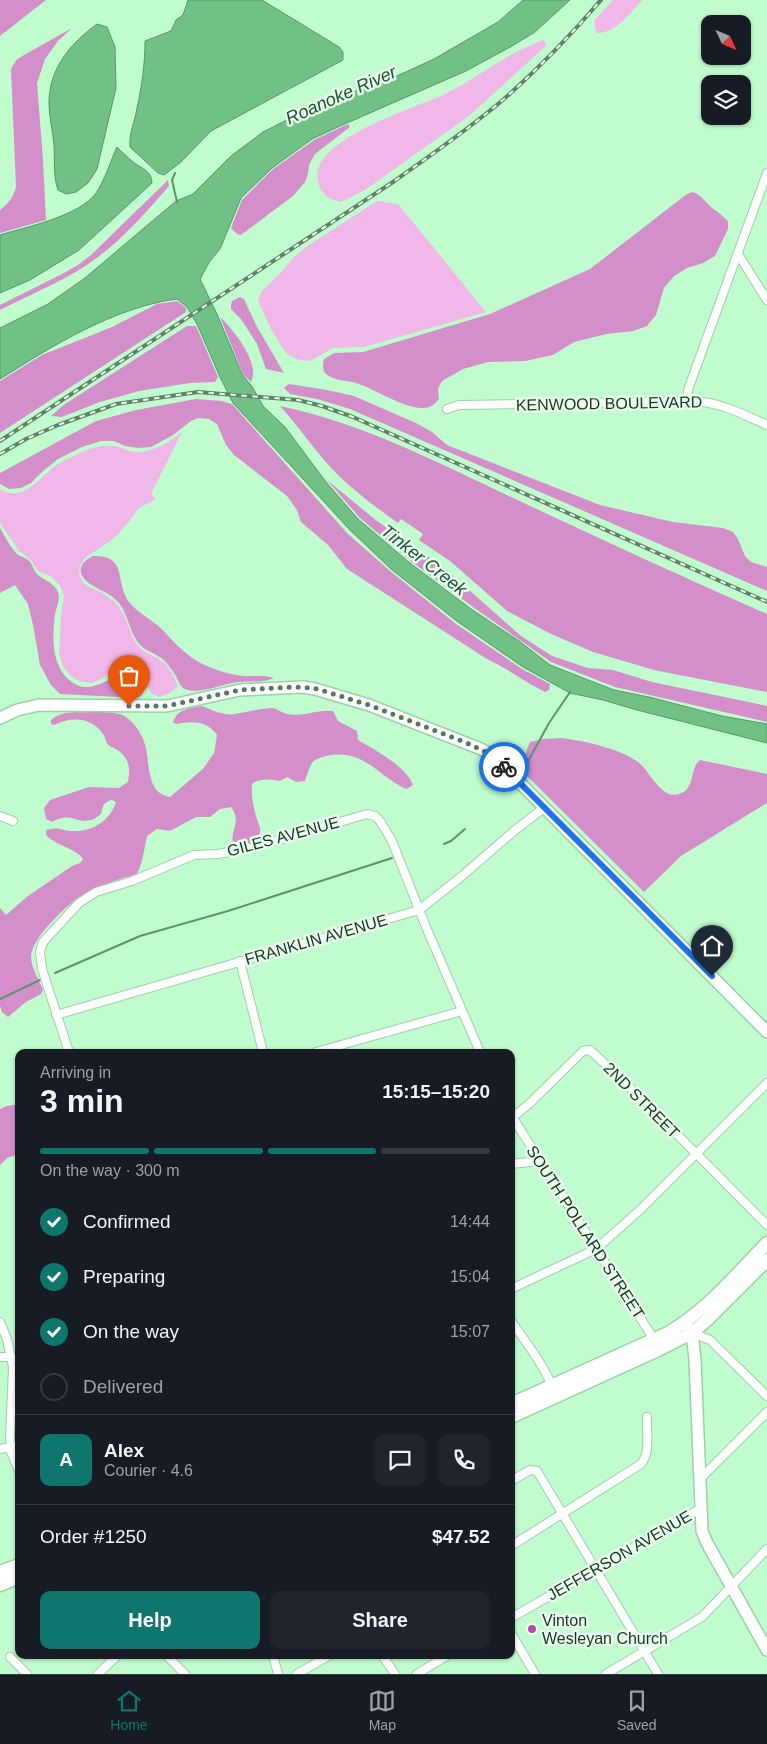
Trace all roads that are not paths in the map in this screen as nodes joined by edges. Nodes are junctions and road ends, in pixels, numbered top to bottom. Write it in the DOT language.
graph roads {
  1 [pos="767,173"];
  2 [pos="738,254"];
  3 [pos="767,300"];
  4 [pos="686,402"];
  5 [pos="447,408"];
  6 [pos="767,425"];
  7 [pos="0,718"];
  8 [pos="545,808"];
  9 [pos="0,816"];
  10 [pos="13,821"];
  11 [pos="419,910"];
  12 [pos="240,961"];
  13 [pos="462,1011"];
  14 [pos="56,1015"];
  15 [pos="767,1032"];
  16 [pos="68,1049"];
  17 [pos="262,1049"];
  18 [pos="327,1049"];
  19 [pos="479,1049"];
  20 [pos="767,1083"];
  21 [pos="515,1114"];
  22 [pos="515,1121"];
  23 [pos="696,1154"];
  24 [pos="540,1161"];
  25 [pos="515,1164"];
  26 [pos="767,1225"];
  27 [pos="767,1244"];
  28 [pos="596,1249"];
  29 [pos="767,1260"];
  30 [pos="515,1287"];
  31 [pos="0,1322"];
  32 [pos="515,1326"];
  33 [pos="689,1328"];
  34 [pos="656,1344"];
  35 [pos="11,1356"];
  36 [pos="0,1357"];
  37 [pos="554,1391"];
  38 [pos="767,1396"];
  39 [pos="515,1403"];
  40 [pos="767,1412"];
  41 [pos="515,1415"];
  42 [pos="647,1417"];
  43 [pos="15,1445"];
  44 [pos="10,1446"];
  45 [pos="0,1449"];
  46 [pos="15,1464"];
  47 [pos="515,1479"];
  48 [pos="700,1480"];
  49 [pos="700,1509"];
  50 [pos="564,1514"];
  51 [pos="515,1544"];
  52 [pos="767,1549"];
  53 [pos="15,1566"];
  54 [pos="596,1568"];
  55 [pos="0,1572"];
  56 [pos="15,1579"];
  57 [pos="0,1586"];
  58 [pos="731,1586"];
  59 [pos="515,1616"];
  60 [pos="515,1640"];
  61 [pos="767,1650"];
  62 [pos="645,1651"];
  63 [pos="10,1657"];
  64 [pos="114,1659"];
  65 [pos="170,1659"];
  66 [pos="274,1659"];
  67 [pos="323,1659"];
  68 [pos="385,1659"];
  69 [pos="442,1659"];
  70 [pos="27,1674"];
  71 [pos="98,1674"];
  72 [pos="185,1674"];
  73 [pos="278,1674"];
  74 [pos="297,1674"];
  75 [pos="395,1674"];
  76 [pos="418,1674"];
  77 [pos="535,1674"];
  78 [pos="606,1674"];
  79 [pos="658,1674"];
  1 -- 2 [label="street"];
  2 -- 3 [label="street"];
  2 -- 4 [label="street"];
  4 -- 5 [label="street, KENWOOD BOULEVARD"];
  4 -- 6 [label="street, KENWOOD BOULEVARD"];
  7 -- 8 [label="street"];
  8 -- 11 [label="street, FRANKLIN AVENUE"];
  8 -- 15 [label="street"];
  9 -- 10 [label="street"];
  11 -- 12 [label="street, FRANKLIN AVENUE"];
  11 -- 13 [label="street"];
  11 -- 14 [label="street, GILES AVENUE"];
  12 -- 14 [label="street, FRANKLIN AVENUE"];
  12 -- 17 [label="street"];
  13 -- 18 [label="street"];
  13 -- 19 [label="street"];
  14 -- 16 [label="street"];
  20 -- 23 [label="street"];
  21 -- 23 [label="street, 2ND STREET"];
  22 -- 24 [label="street, SOUTH POLLARD STREET"];
  23 -- 26 [label="street, 2ND STREET"];
  23 -- 28 [label="street"];
  24 -- 25 [label="street"];
  24 -- 28 [label="street, SOUTH POLLARD STREET"];
  27 -- 33 [label="main road"];
  28 -- 30 [label="street"];
  28 -- 34 [label="street, SOUTH POLLARD STREET"];
  29 -- 33 [label="main road"];
  31 -- 35 [label="street"];
  32 -- 37 [label="street"];
  33 -- 34 [label="main road"];
  33 -- 38 [label="street"];
  33 -- 48 [label="street"];
  34 -- 37 [label="main road"];
  35 -- 36 [label="street"];
  35 -- 44 [label="street"];
  37 -- 39 [label="main road"];
  37 -- 41 [label="main road"];
  40 -- 48 [label="street"];
  42 -- 50 [label="street"];
  43 -- 44 [label="street"];
  44 -- 45 [label="street"];
  44 -- 46 [label="street"];
  47 -- 50 [label="street"];
  48 -- 49 [label="street"];
  49 -- 54 [label="street, JEFFERSON AVENUE"];
  49 -- 58 [label="street"];
  50 -- 51 [label="street"];
  50 -- 54 [label="street"];
  52 -- 58 [label="street"];
  53 -- 55 [label="main road"];
  54 -- 59 [label="street, JEFFERSON AVENUE"];
  54 -- 62 [label="street"];
  56 -- 57 [label="main road"];
  58 -- 61 [label="street"];
  58 -- 62 [label="street"];
  60 -- 77 [label="street"];
  62 -- 78 [label="street"];
  62 -- 79 [label="street"];
  63 -- 70 [label="street"];
  64 -- 71 [label="street"];
  65 -- 72 [label="street"];
  66 -- 73 [label="street"];
  67 -- 74 [label="street"];
  68 -- 75 [label="street"];
  69 -- 76 [label="street"];
}
